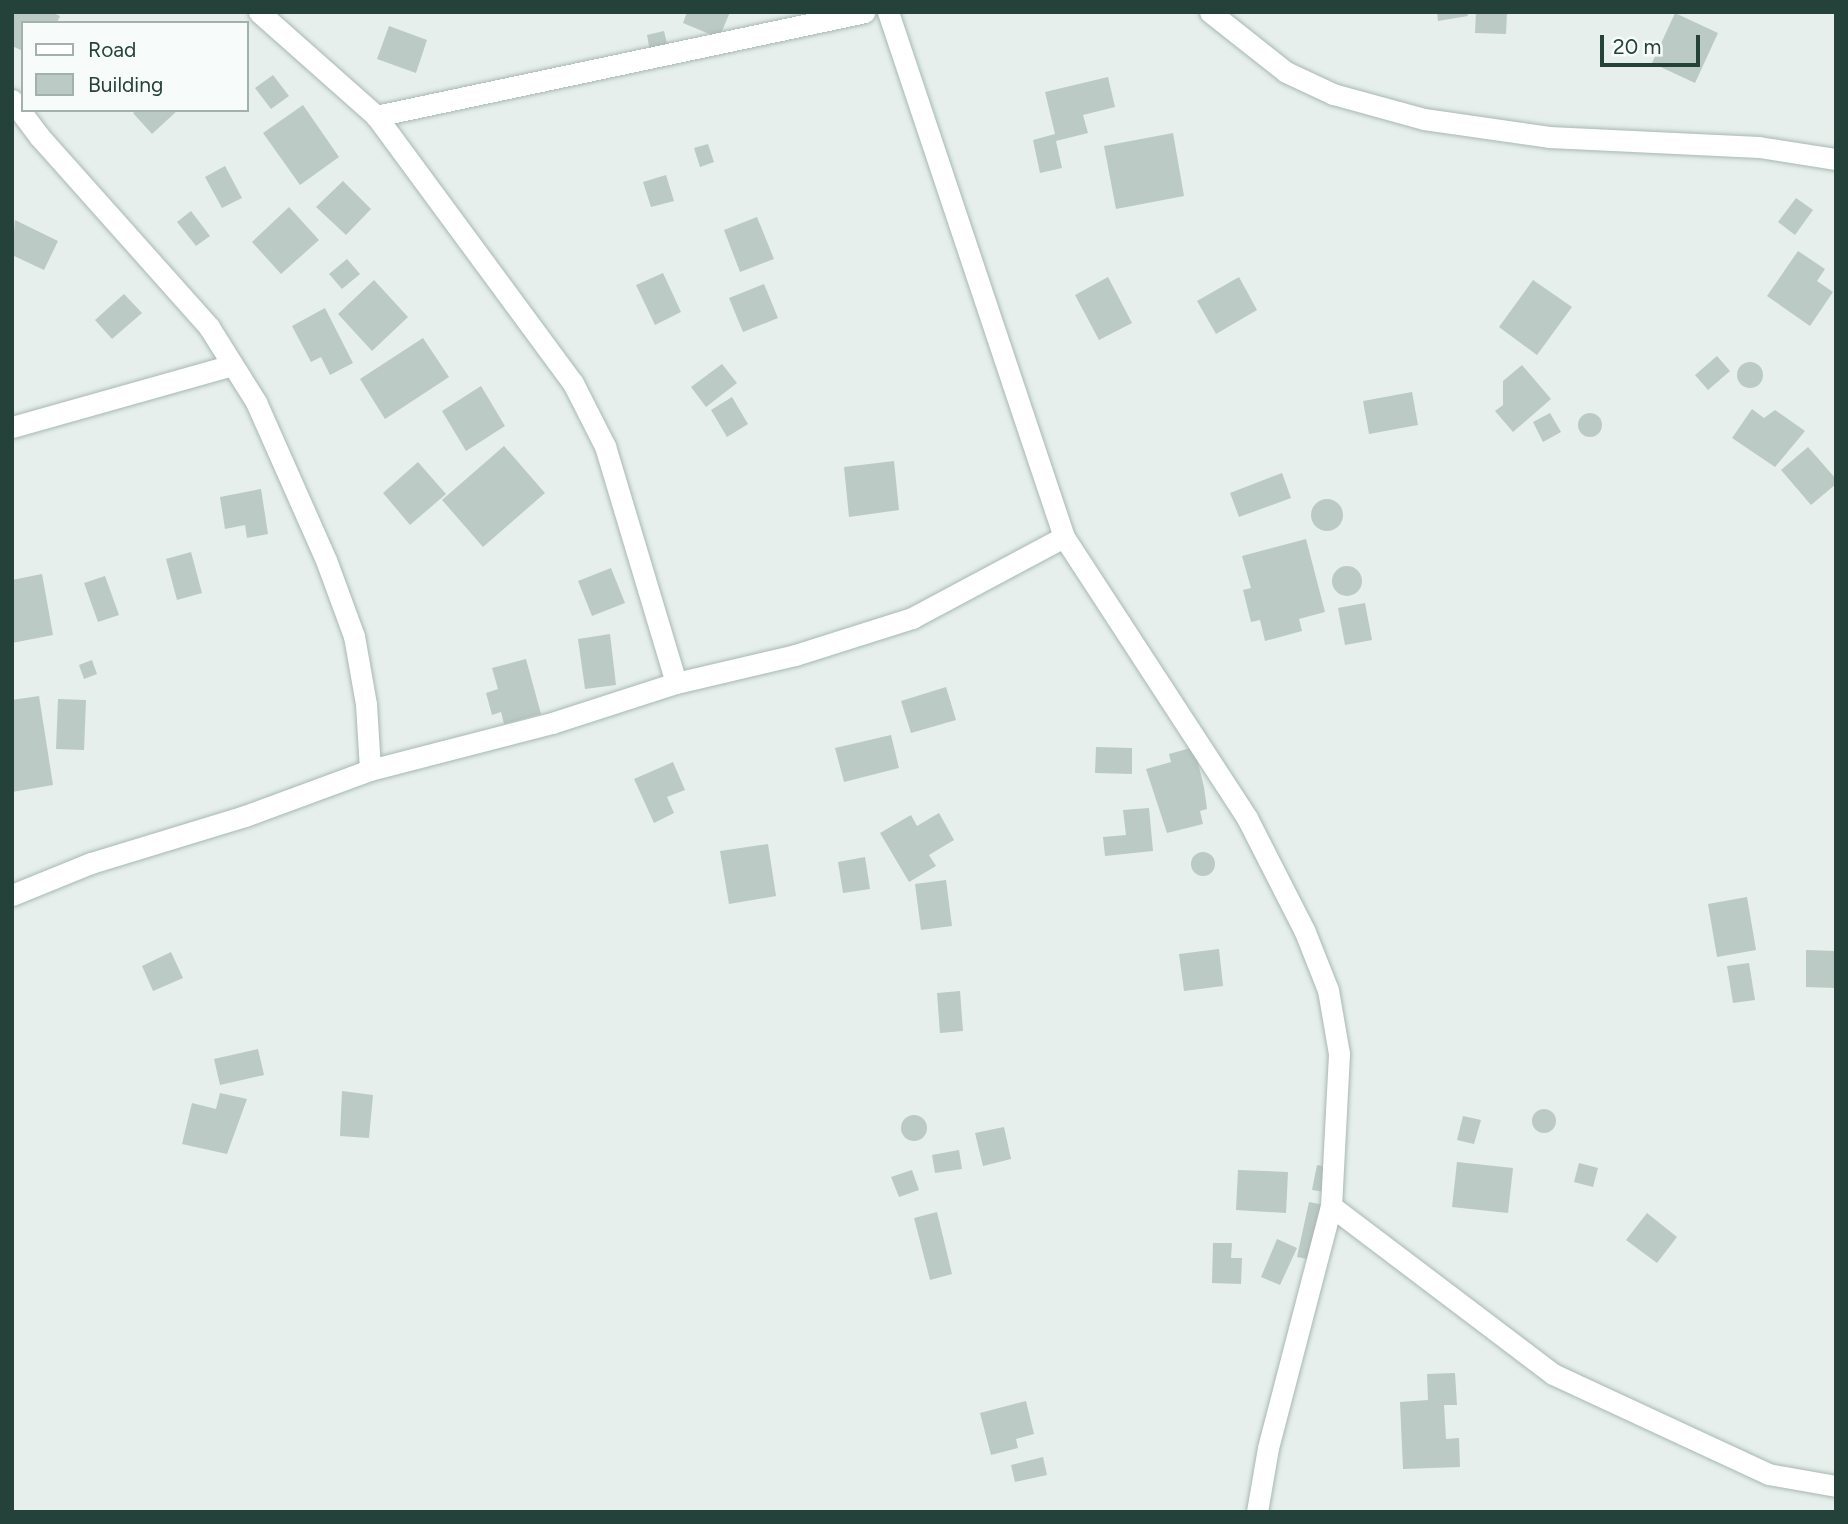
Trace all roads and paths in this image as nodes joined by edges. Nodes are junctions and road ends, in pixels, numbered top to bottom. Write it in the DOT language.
graph roads {
  1 [pos="259,12"];
  2 [pos="864,12"];
  3 [pos="888,12"];
  4 [pos="1210,12"];
  5 [pos="12,100"];
  6 [pos="376,116"];
  7 [pos="1836,159"];
  8 [pos="232,365"];
  9 [pos="12,427"];
  10 [pos="1064,537"];
  11 [pos="676,683"];
  12 [pos="370,770"];
  13 [pos="12,895"];
  14 [pos="1331,1206"];
  15 [pos="1836,1486"];
  16 [pos="1257,1512"];
  1 -- 6 [label="street"];
  2 -- 6 [label="street"];
  3 -- 10 [label="street"];
  4 -- 7 [label="street"];
  5 -- 8 [label="street"];
  6 -- 11 [label="street"];
  8 -- 9 [label="street"];
  8 -- 12 [label="street"];
  10 -- 11 [label="street"];
  10 -- 14 [label="street"];
  11 -- 12 [label="street"];
  12 -- 13 [label="street"];
  14 -- 15 [label="street"];
  14 -- 16 [label="street"];
}
